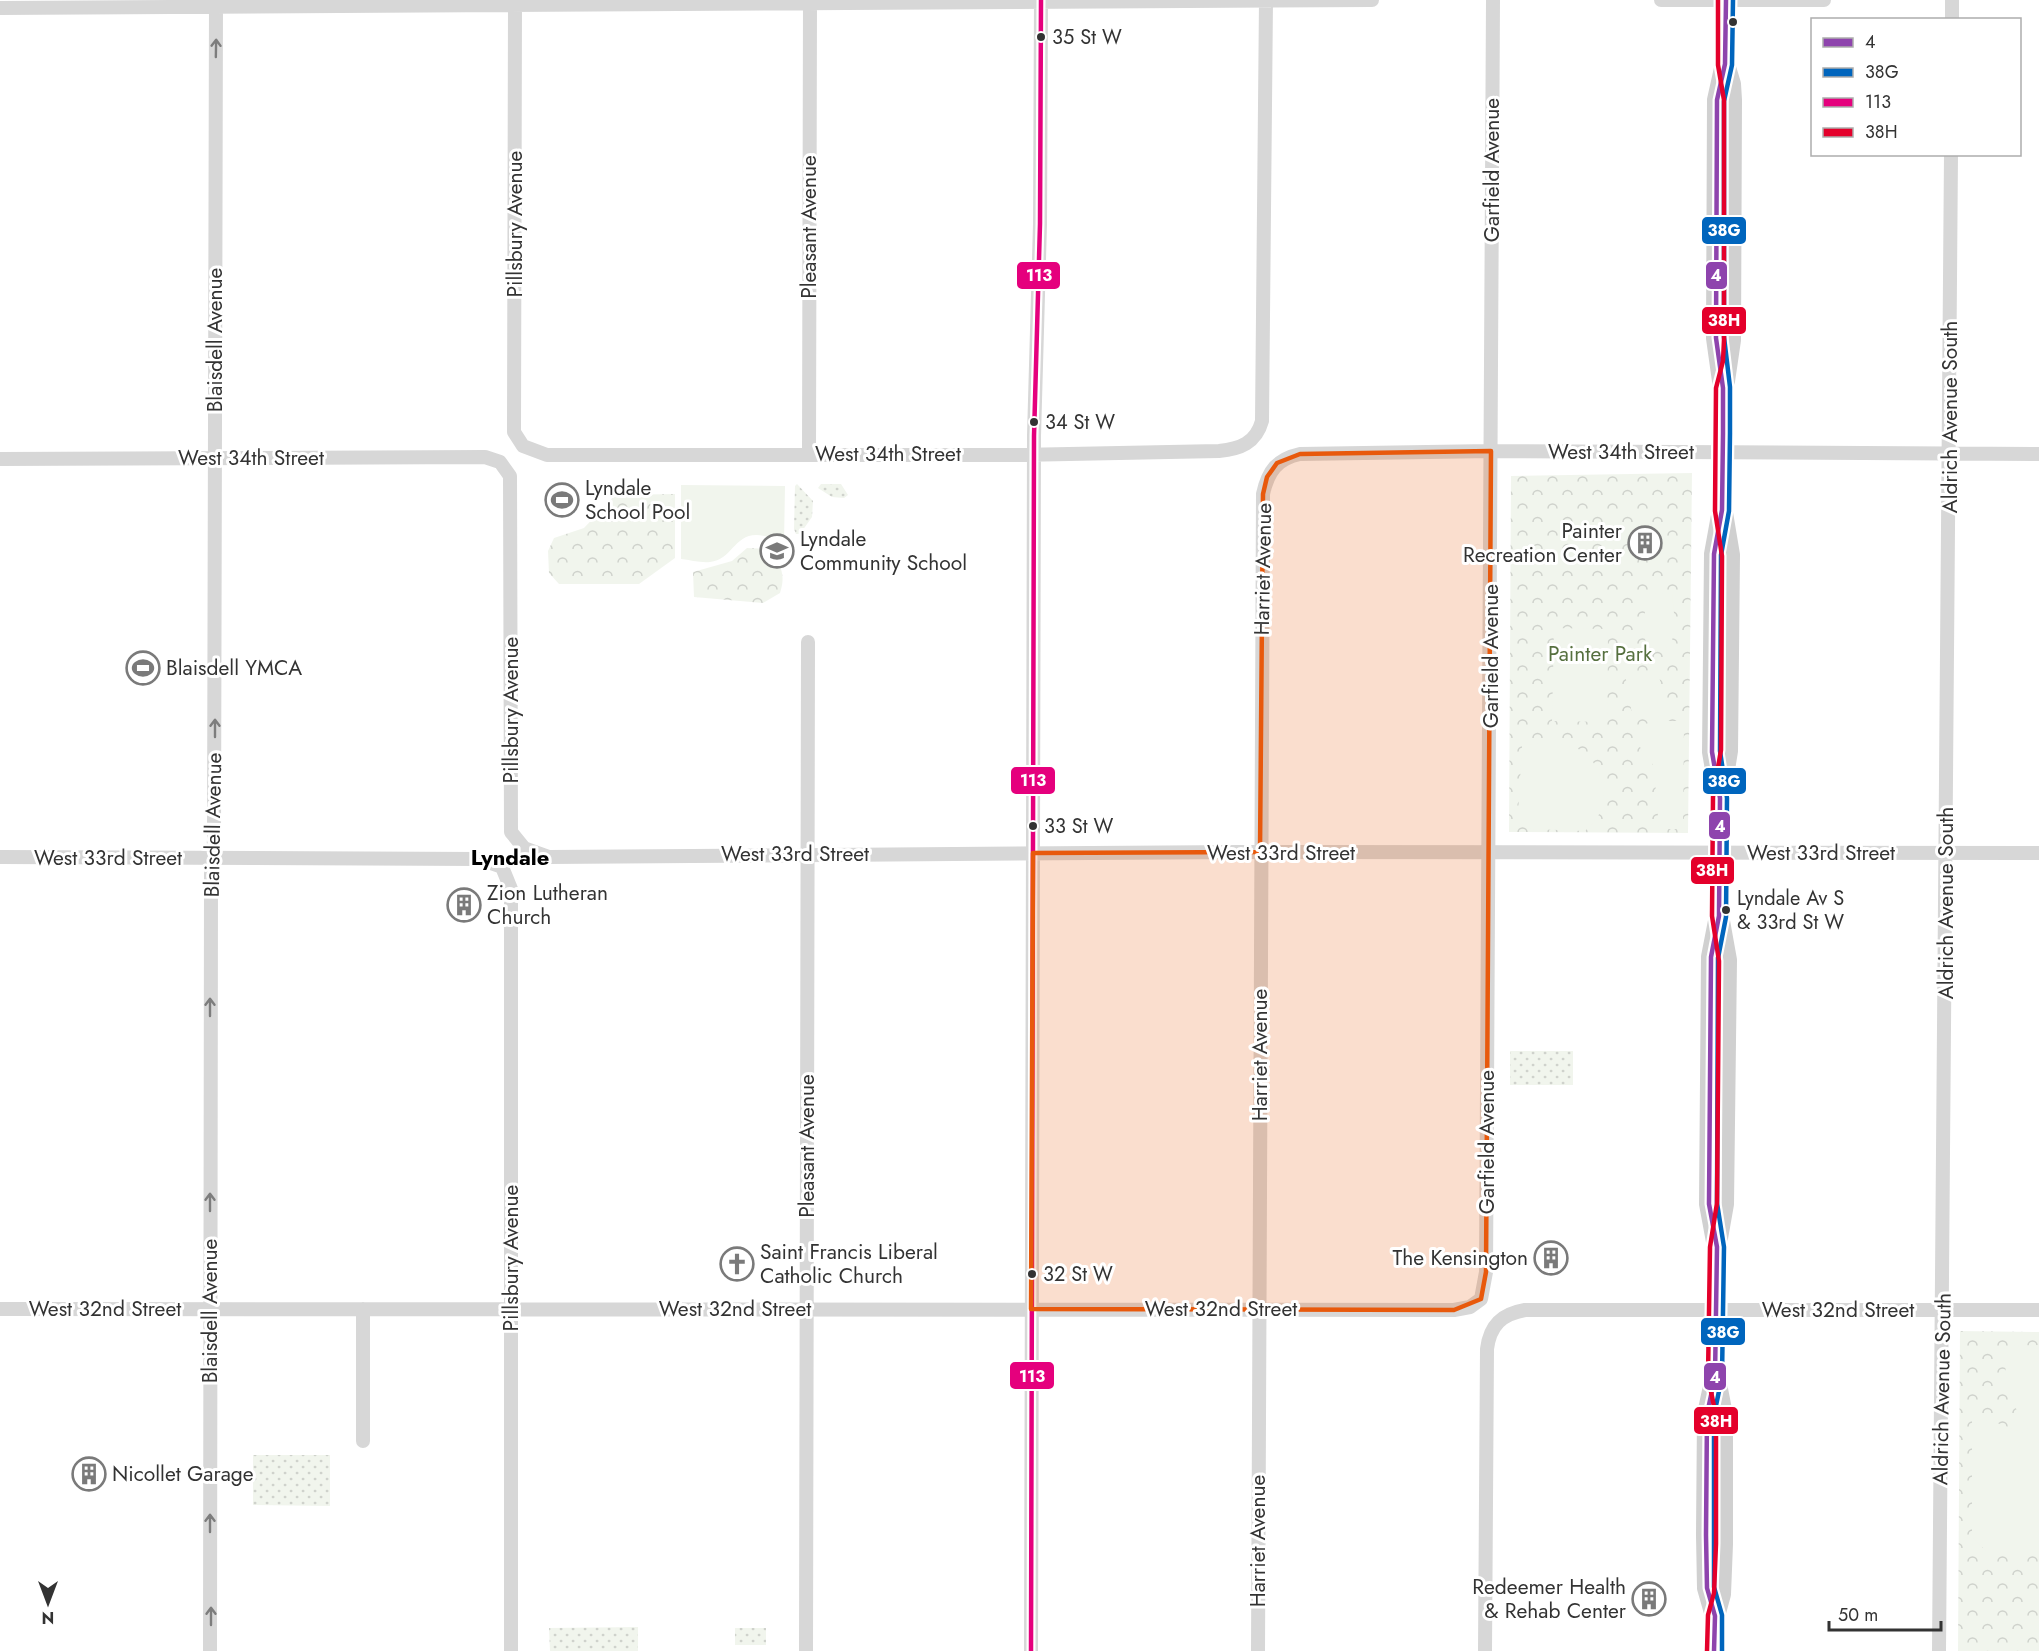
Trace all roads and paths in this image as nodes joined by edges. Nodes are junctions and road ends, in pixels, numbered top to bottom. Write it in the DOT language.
graph roads {
  1 [pos="1266,0"];
  2 [pos="1372,0"];
  3 [pos="1493,0"];
  4 [pos="1661,0"];
  5 [pos="1726,0"];
  6 [pos="1824,0"];
  7 [pos="1952,0"];
  8 [pos="1041,1"];
  9 [pos="515,2"];
  10 [pos="810,2"];
  11 [pos="216,3"];
  12 [pos="0,8"];
  13 [pos="1952,18"];
  14 [pos="1951,156"];
  15 [pos="523,446"];
  16 [pos="1491,451"];
  17 [pos="1723,452"];
  18 [pos="809,453"];
  19 [pos="1950,454"];
  20 [pos="2039,454"];
  21 [pos="1034,455"];
  22 [pos="215,458"];
  23 [pos="0,459"];
  24 [pos="501,462"];
  25 [pos="1277,463"];
  26 [pos="808,642"];
  27 [pos="524,848"];
  28 [pos="1260,852"];
  29 [pos="1489,853"];
  30 [pos="1719,853"];
  31 [pos="1946,853"];
  32 [pos="2039,853"];
  33 [pos="806,854"];
  34 [pos="1033,854"];
  35 [pos="0,858"];
  36 [pos="212,858"];
  37 [pos="502,867"];
  38 [pos="1470,1307"];
  39 [pos="0,1309"];
  40 [pos="363,1309"];
  41 [pos="807,1309"];
  42 [pos="1031,1309"];
  43 [pos="209,1310"];
  44 [pos="511,1310"];
  45 [pos="1259,1310"];
  46 [pos="1716,1310"];
  47 [pos="1943,1310"];
  48 [pos="2039,1310"];
  49 [pos="363,1441"];
  50 [pos="210,1651"];
  51 [pos="511,1651"];
  52 [pos="806,1651"];
  53 [pos="1031,1651"];
  54 [pos="1258,1651"];
  55 [pos="1485,1651"];
  56 [pos="1714,1651"];
  57 [pos="1940,1651"];
  1 -- 2 [label="street"];
  1 -- 8 [label="street"];
  1 -- 21 [label="street, West 34th Street"];
  3 -- 16 [label="street, Garfield Avenue"];
  4 -- 5 [label="street"];
  5 -- 6 [label="street"];
  5 -- 17 [label="main road"];
  7 -- 13 [label="street"];
  8 -- 10 [label="street"];
  8 -- 21 [label="street"];
  9 -- 10 [label="street"];
  9 -- 11 [label="street"];
  9 -- 15 [label="street, Pillsbury Avenue"];
  10 -- 18 [label="street, Pleasant Avenue"];
  11 -- 12 [label="street"];
  22 -- 11 [label="street, Blaisdell Avenue, one-way"];
  14 -- 19 [label="street, Aldrich Avenue South"];
  15 -- 18 [label="street, West 34th Street"];
  16 -- 17 [label="street, West 34th Street"];
  16 -- 25 [label="street, West 34th Street"];
  16 -- 29 [label="street, Garfield Avenue"];
  17 -- 19 [label="street, West 34th Street"];
  17 -- 30 [label="main road"];
  18 -- 21 [label="street, West 34th Street"];
  19 -- 20 [label="street, West 34th Street"];
  19 -- 31 [label="street, Aldrich Avenue South"];
  21 -- 34 [label="street"];
  22 -- 23 [label="street, West 34th Street"];
  22 -- 24 [label="street, West 34th Street"];
  36 -- 22 [label="street, Blaisdell Avenue, one-way"];
  24 -- 27 [label="street, Pillsbury Avenue"];
  25 -- 28 [label="street, Harriet Avenue"];
  26 -- 33 [label="street, Pleasant Avenue"];
  27 -- 33 [label="street, West 33rd Street"];
  28 -- 29 [label="street, West 33rd Street"];
  28 -- 34 [label="street, West 33rd Street"];
  28 -- 45 [label="street, Harriet Avenue"];
  29 -- 30 [label="street, West 33rd Street"];
  29 -- 38 [label="street, Garfield Avenue"];
  30 -- 31 [label="street, West 33rd Street"];
  30 -- 46 [label="main road"];
  31 -- 32 [label="street, West 33rd Street"];
  31 -- 47 [label="street, Aldrich Avenue South"];
  33 -- 34 [label="street, West 33rd Street"];
  33 -- 41 [label="street, Pleasant Avenue"];
  34 -- 42 [label="street"];
  35 -- 36 [label="street, West 33rd Street"];
  36 -- 37 [label="street, West 33rd Street"];
  43 -- 36 [label="street, Blaisdell Avenue, one-way"];
  37 -- 44 [label="street, Pillsbury Avenue"];
  38 -- 45 [label="street, West 32nd Street"];
  39 -- 43 [label="street, West 32nd Street"];
  40 -- 43 [label="street, West 32nd Street"];
  40 -- 44 [label="street, West 32nd Street"];
  40 -- 49 [label="street"];
  41 -- 42 [label="street, West 32nd Street"];
  41 -- 44 [label="street, West 32nd Street"];
  41 -- 52 [label="street, Pleasant Avenue"];
  42 -- 45 [label="street, West 32nd Street"];
  42 -- 53 [label="street"];
  50 -- 43 [label="street, Blaisdell Avenue, one-way"];
  44 -- 51 [label="street, Pillsbury Avenue"];
  45 -- 54 [label="street, Harriet Avenue"];
  46 -- 47 [label="street, West 32nd Street"];
  46 -- 55 [label="street, West 32nd Street"];
  46 -- 56 [label="main road"];
  47 -- 48 [label="street, West 32nd Street"];
  47 -- 57 [label="street, Aldrich Avenue South"];
}
